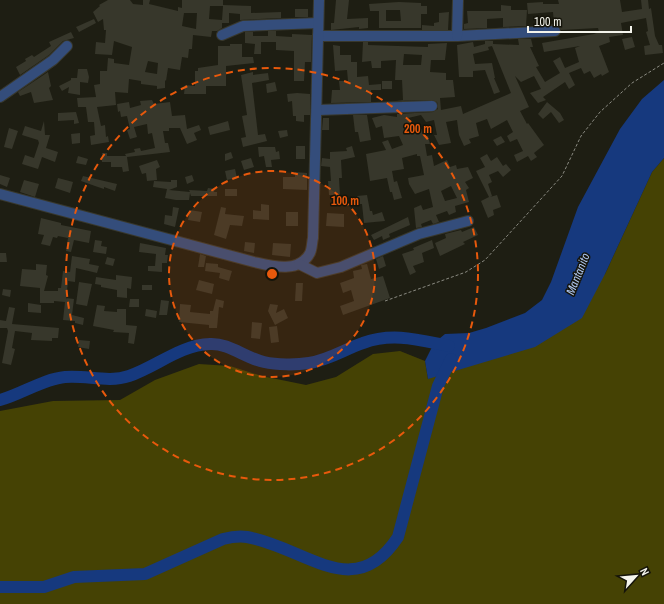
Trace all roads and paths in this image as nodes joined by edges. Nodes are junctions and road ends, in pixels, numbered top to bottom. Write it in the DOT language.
graph roads {
  1 [pos="319,0"];
  2 [pos="458,0"];
  3 [pos="318,23"];
  4 [pos="555,31"];
  5 [pos="222,35"];
  6 [pos="318,36"];
  7 [pos="457,36"];
  8 [pos="67,46"];
  9 [pos="664,63"];
  10 [pos="0,97"];
  11 [pos="432,106"];
  12 [pos="318,110"];
  13 [pos="0,194"];
  14 [pos="468,221"];
  15 [pos="299,264"];
  16 [pos="386,301"];
  1 -- 3 [label="street"];
  2 -- 7 [label="street"];
  3 -- 5 [label="street"];
  3 -- 6 [label="street"];
  4 -- 7 [label="street"];
  6 -- 7 [label="street"];
  6 -- 12 [label="street"];
  8 -- 10 [label="street"];
  9 -- 16 [label="path"];
  11 -- 12 [label="street"];
  12 -- 15 [label="street"];
  13 -- 15 [label="street"];
  14 -- 15 [label="street"];
}
